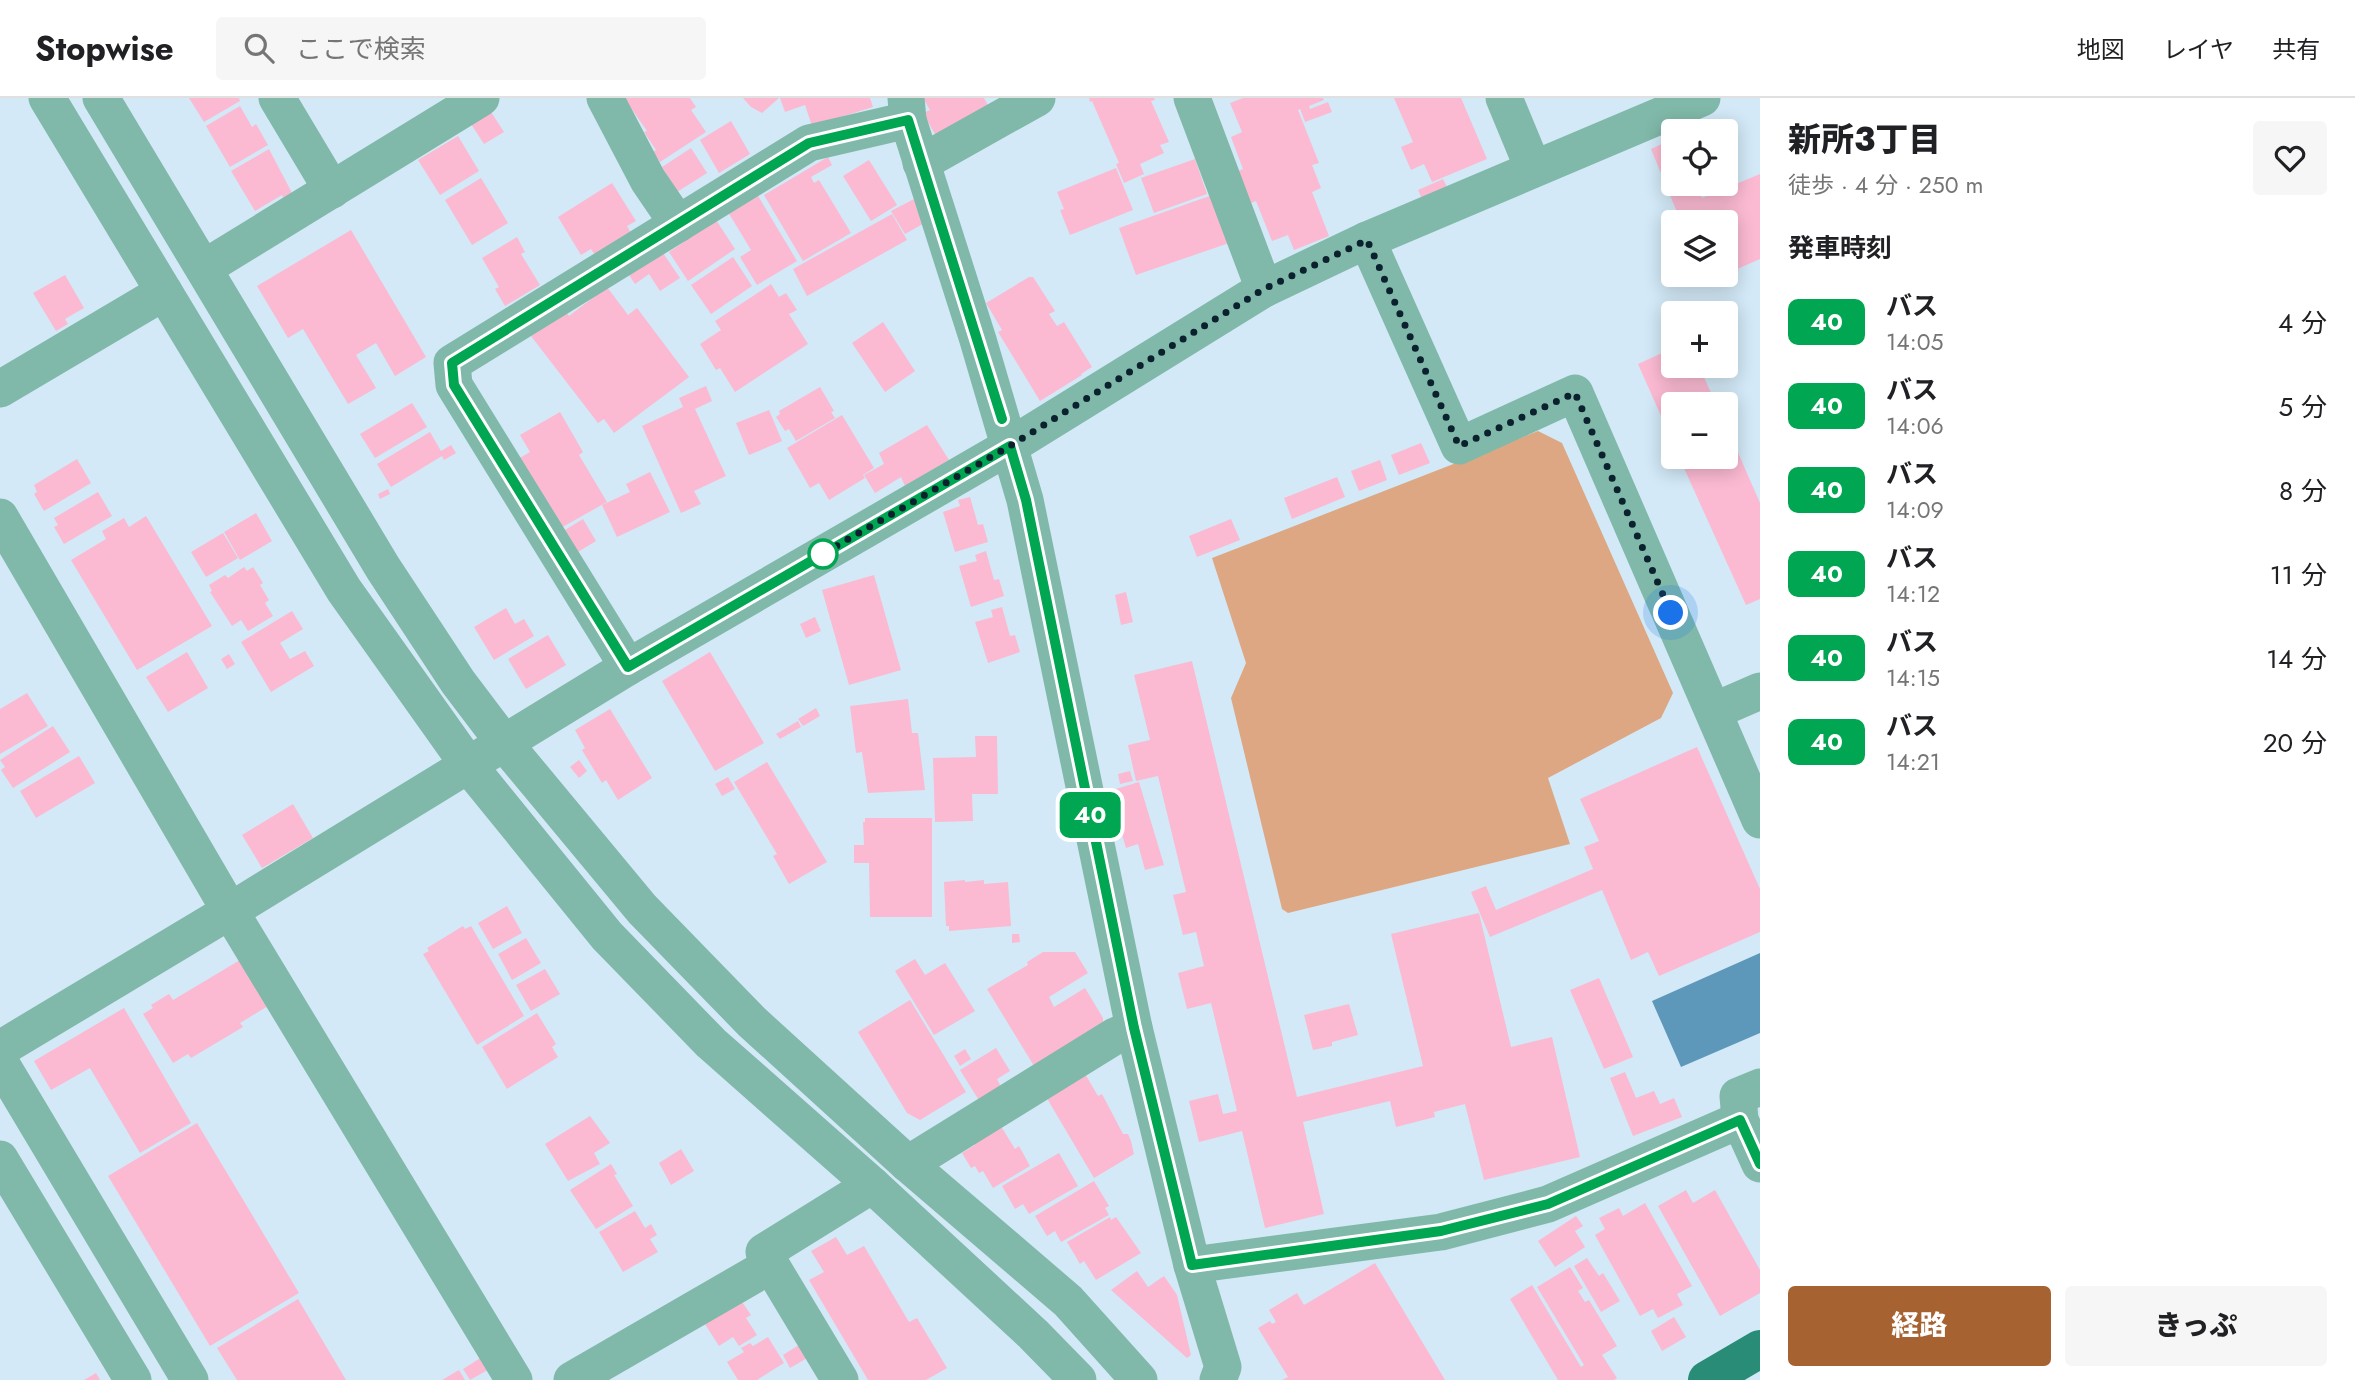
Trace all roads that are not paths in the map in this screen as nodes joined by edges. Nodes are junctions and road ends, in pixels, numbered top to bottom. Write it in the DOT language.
graph roads {
  1 [pos="47,98"];
  2 [pos="101,98"];
  3 [pos="277,98"];
  4 [pos="481,98"];
  5 [pos="605,98"];
  6 [pos="1037,98"];
  7 [pos="1192,98"];
  8 [pos="1504,98"];
  9 [pos="1702,98"];
  10 [pos="907,109"];
  11 [pos="921,163"];
  12 [pos="1533,168"];
  13 [pos="332,190"];
  14 [pos="678,224"];
  15 [pos="1367,240"];
  16 [pos="204,268"];
  17 [pos="1264,289"];
  18 [pos="164,292"];
  19 [pos="0,389"];
  20 [pos="1010,446"];
  21 [pos="0,517"];
  22 [pos="628,667"];
  23 [pos="1760,691"];
  24 [pos="1714,711"];
  25 [pos="505,744"];
  26 [pos="469,766"];
  27 [pos="1760,820"];
  28 [pos="230,911"];
  29 [pos="1134,1028"];
  30 [pos="0,1049"];
  31 [pos="0,1062"];
  32 [pos="1760,1087"];
  33 [pos="1740,1120"];
  34 [pos="0,1159"];
  35 [pos="908,1164"];
  36 [pos="1760,1164"];
  37 [pos="872,1185"];
  38 [pos="771,1265"];
  39 [pos="1192,1265"];
  40 [pos="1760,1349"];
  41 [pos="133,1380"];
  42 [pos="190,1380"];
  43 [pos="514,1380"];
  44 [pos="572,1380"];
  45 [pos="840,1380"];
  46 [pos="1078,1380"];
  47 [pos="1139,1380"];
  48 [pos="1218,1380"];
  49 [pos="1707,1380"];
  1 -- 18 [label="street"];
  2 -- 16 [label="street"];
  3 -- 13 [label="street"];
  4 -- 13 [label="street"];
  5 -- 14 [label="street"];
  6 -- 11 [label="street"];
  7 -- 17 [label="street"];
  8 -- 12 [label="street"];
  9 -- 12 [label="street"];
  10 -- 11 [label="street"];
  10 -- 14 [label="street"];
  11 -- 20 [label="street"];
  12 -- 15 [label="street"];
  13 -- 16 [label="street"];
  14 -- 22 [label="street"];
  15 -- 17 [label="street"];
  15 -- 24 [label="street"];
  16 -- 25 [label="street"];
  17 -- 20 [label="street"];
  18 -- 19 [label="street"];
  18 -- 26 [label="street"];
  20 -- 22 [label="street"];
  20 -- 29 [label="street"];
  21 -- 28 [label="street"];
  22 -- 25 [label="street"];
  23 -- 24 [label="street"];
  24 -- 27 [label="street"];
  25 -- 26 [label="street"];
  25 -- 35 [label="street"];
  26 -- 28 [label="street"];
  26 -- 37 [label="street"];
  28 -- 30 [label="street"];
  28 -- 43 [label="street"];
  29 -- 35 [label="street"];
  29 -- 39 [label="street"];
  31 -- 42 [label="street"];
  32 -- 33 [label="street"];
  33 -- 36 [label="street"];
  33 -- 39 [label="street"];
  34 -- 41 [label="street"];
  35 -- 47 [label="street"];
  37 -- 38 [label="street"];
  37 -- 46 [label="street"];
  38 -- 44 [label="street"];
  38 -- 45 [label="street"];
  39 -- 48 [label="street"];
  40 -- 49 [label="main road"];
}
